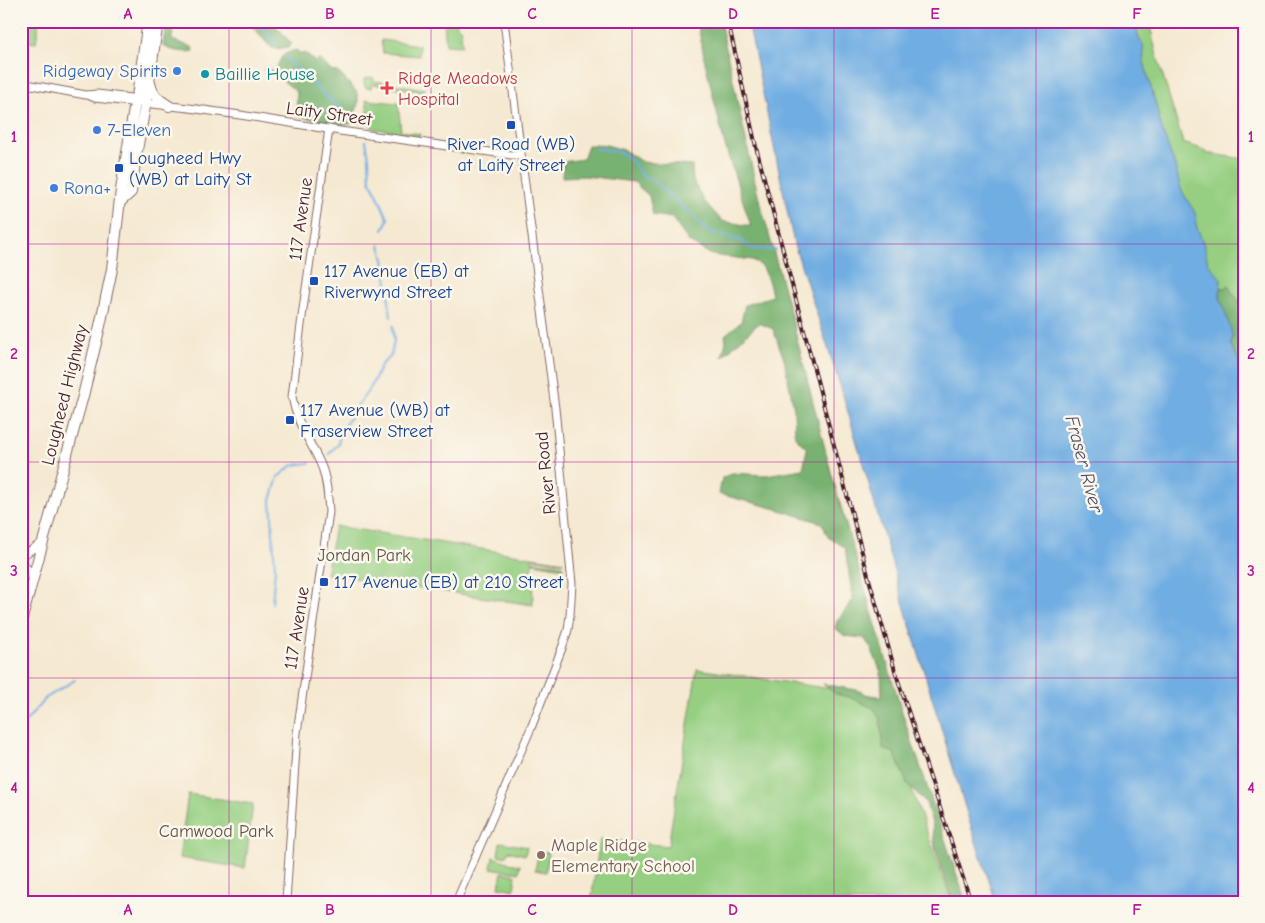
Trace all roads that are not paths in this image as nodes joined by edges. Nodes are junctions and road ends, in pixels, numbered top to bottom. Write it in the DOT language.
graph roads {
  1 [pos="148,21"];
  2 [pos="158,21"];
  3 [pos="504,21"];
  4 [pos="149,80"];
  5 [pos="21,83"];
  6 [pos="138,102"];
  7 [pos="169,106"];
  8 [pos="329,129"];
  9 [pos="520,154"];
  10 [pos="43,542"];
  11 [pos="21,555"];
  12 [pos="21,561"];
  13 [pos="34,577"];
  14 [pos="21,622"];
  15 [pos="286,902"];
  16 [pos="456,902"];
  1 -- 6 [label="highway, Lougheed Highway"];
  2 -- 4 [label="highway, Lougheed Highway"];
  3 -- 9 [label="street, River Road"];
  4 -- 6 [label="highway, Lougheed Highway"];
  4 -- 7 [label="highway"];
  5 -- 6 [label="street, Laity Street"];
  6 -- 7 [label="street, Laity Street"];
  6 -- 10 [label="highway, Lougheed Highway"];
  7 -- 8 [label="street, Laity Street"];
  8 -- 9 [label="street, Laity Street"];
  8 -- 15 [label="street, 117 Avenue"];
  9 -- 16 [label="street, River Road"];
  10 -- 11 [label="street"];
  10 -- 13 [label="highway, Lougheed Highway"];
  12 -- 13 [label="street"];
  13 -- 14 [label="highway, Lougheed Highway"];
}
